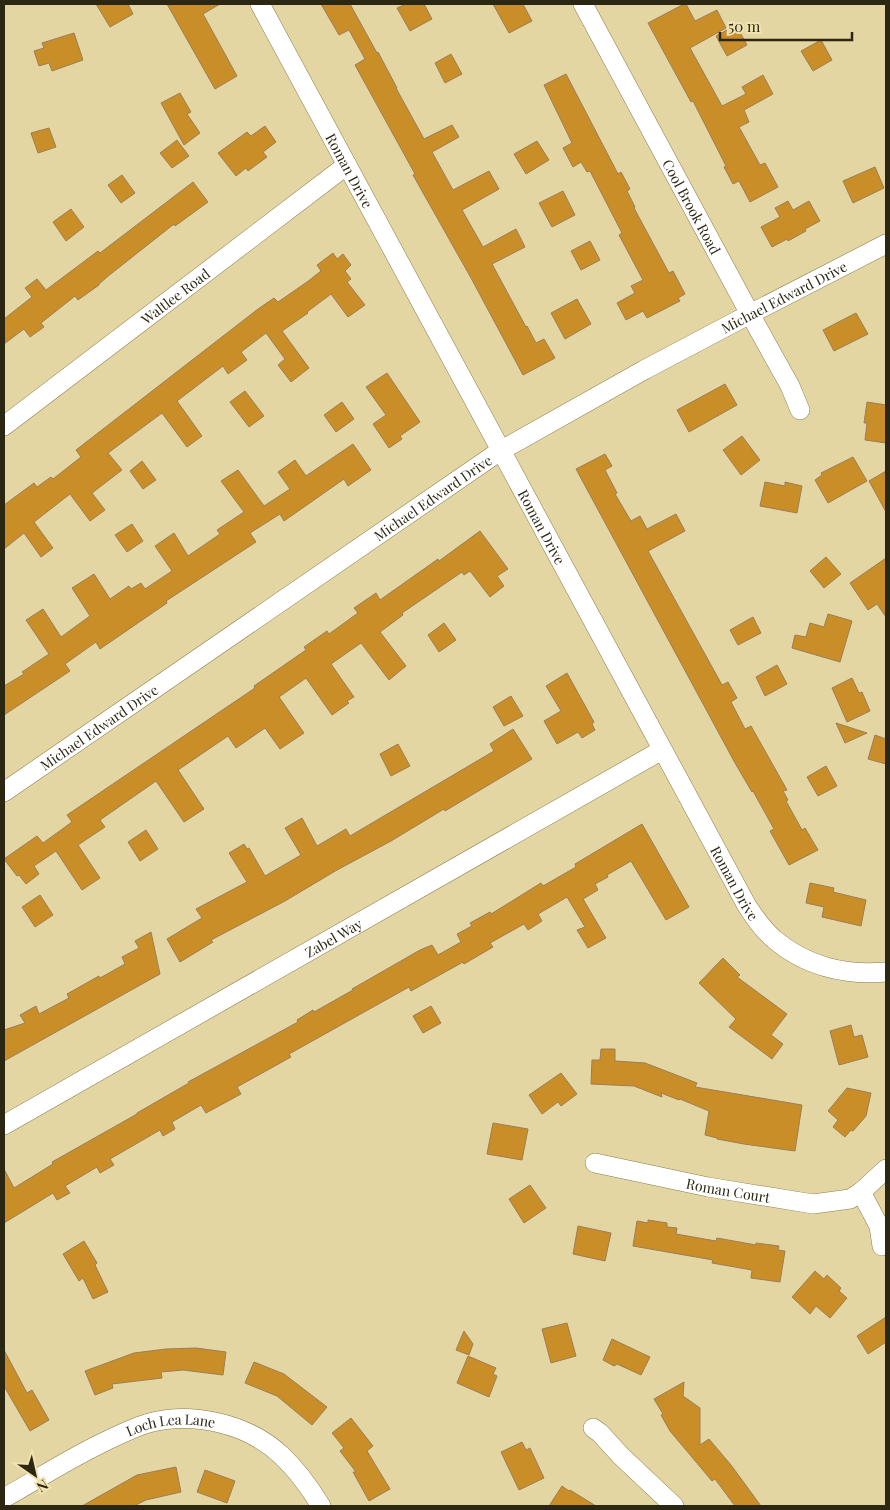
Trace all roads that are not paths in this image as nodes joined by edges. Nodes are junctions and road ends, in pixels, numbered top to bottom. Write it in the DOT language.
graph roads {
  1 [pos="260,4"];
  2 [pos="583,4"];
  3 [pos="346,165"];
  4 [pos="886,244"];
  5 [pos="750,314"];
  6 [pos="800,410"];
  7 [pos="4,426"];
  8 [pos="500,450"];
  9 [pos="662,750"];
  10 [pos="4,792"];
  11 [pos="886,972"];
  12 [pos="4,1125"];
  13 [pos="595,1163"];
  14 [pos="886,1169"];
  15 [pos="861,1192"];
  16 [pos="882,1246"];
  17 [pos="593,1428"];
  18 [pos="4,1497"];
  19 [pos="321,1506"];
  20 [pos="674,1506"];
  1 -- 3 [label="street, Roman Drive"];
  2 -- 5 [label="street, Cool Brook Road"];
  3 -- 7 [label="street, Waltlee Road"];
  3 -- 8 [label="street, Roman Drive"];
  4 -- 5 [label="street, Michael Edward Drive"];
  5 -- 6 [label="street, Cool Brook Road"];
  5 -- 8 [label="street, Michael Edward Drive"];
  8 -- 9 [label="street, Roman Drive"];
  8 -- 10 [label="street, Michael Edward Drive"];
  9 -- 11 [label="street, Roman Drive"];
  9 -- 12 [label="street, Zabel Way"];
  13 -- 15 [label="street, Roman Court"];
  14 -- 15 [label="street, Roman Court"];
  15 -- 16 [label="street"];
  17 -- 20 [label="street"];
  18 -- 19 [label="street, Loch Lea Lane"];
}
